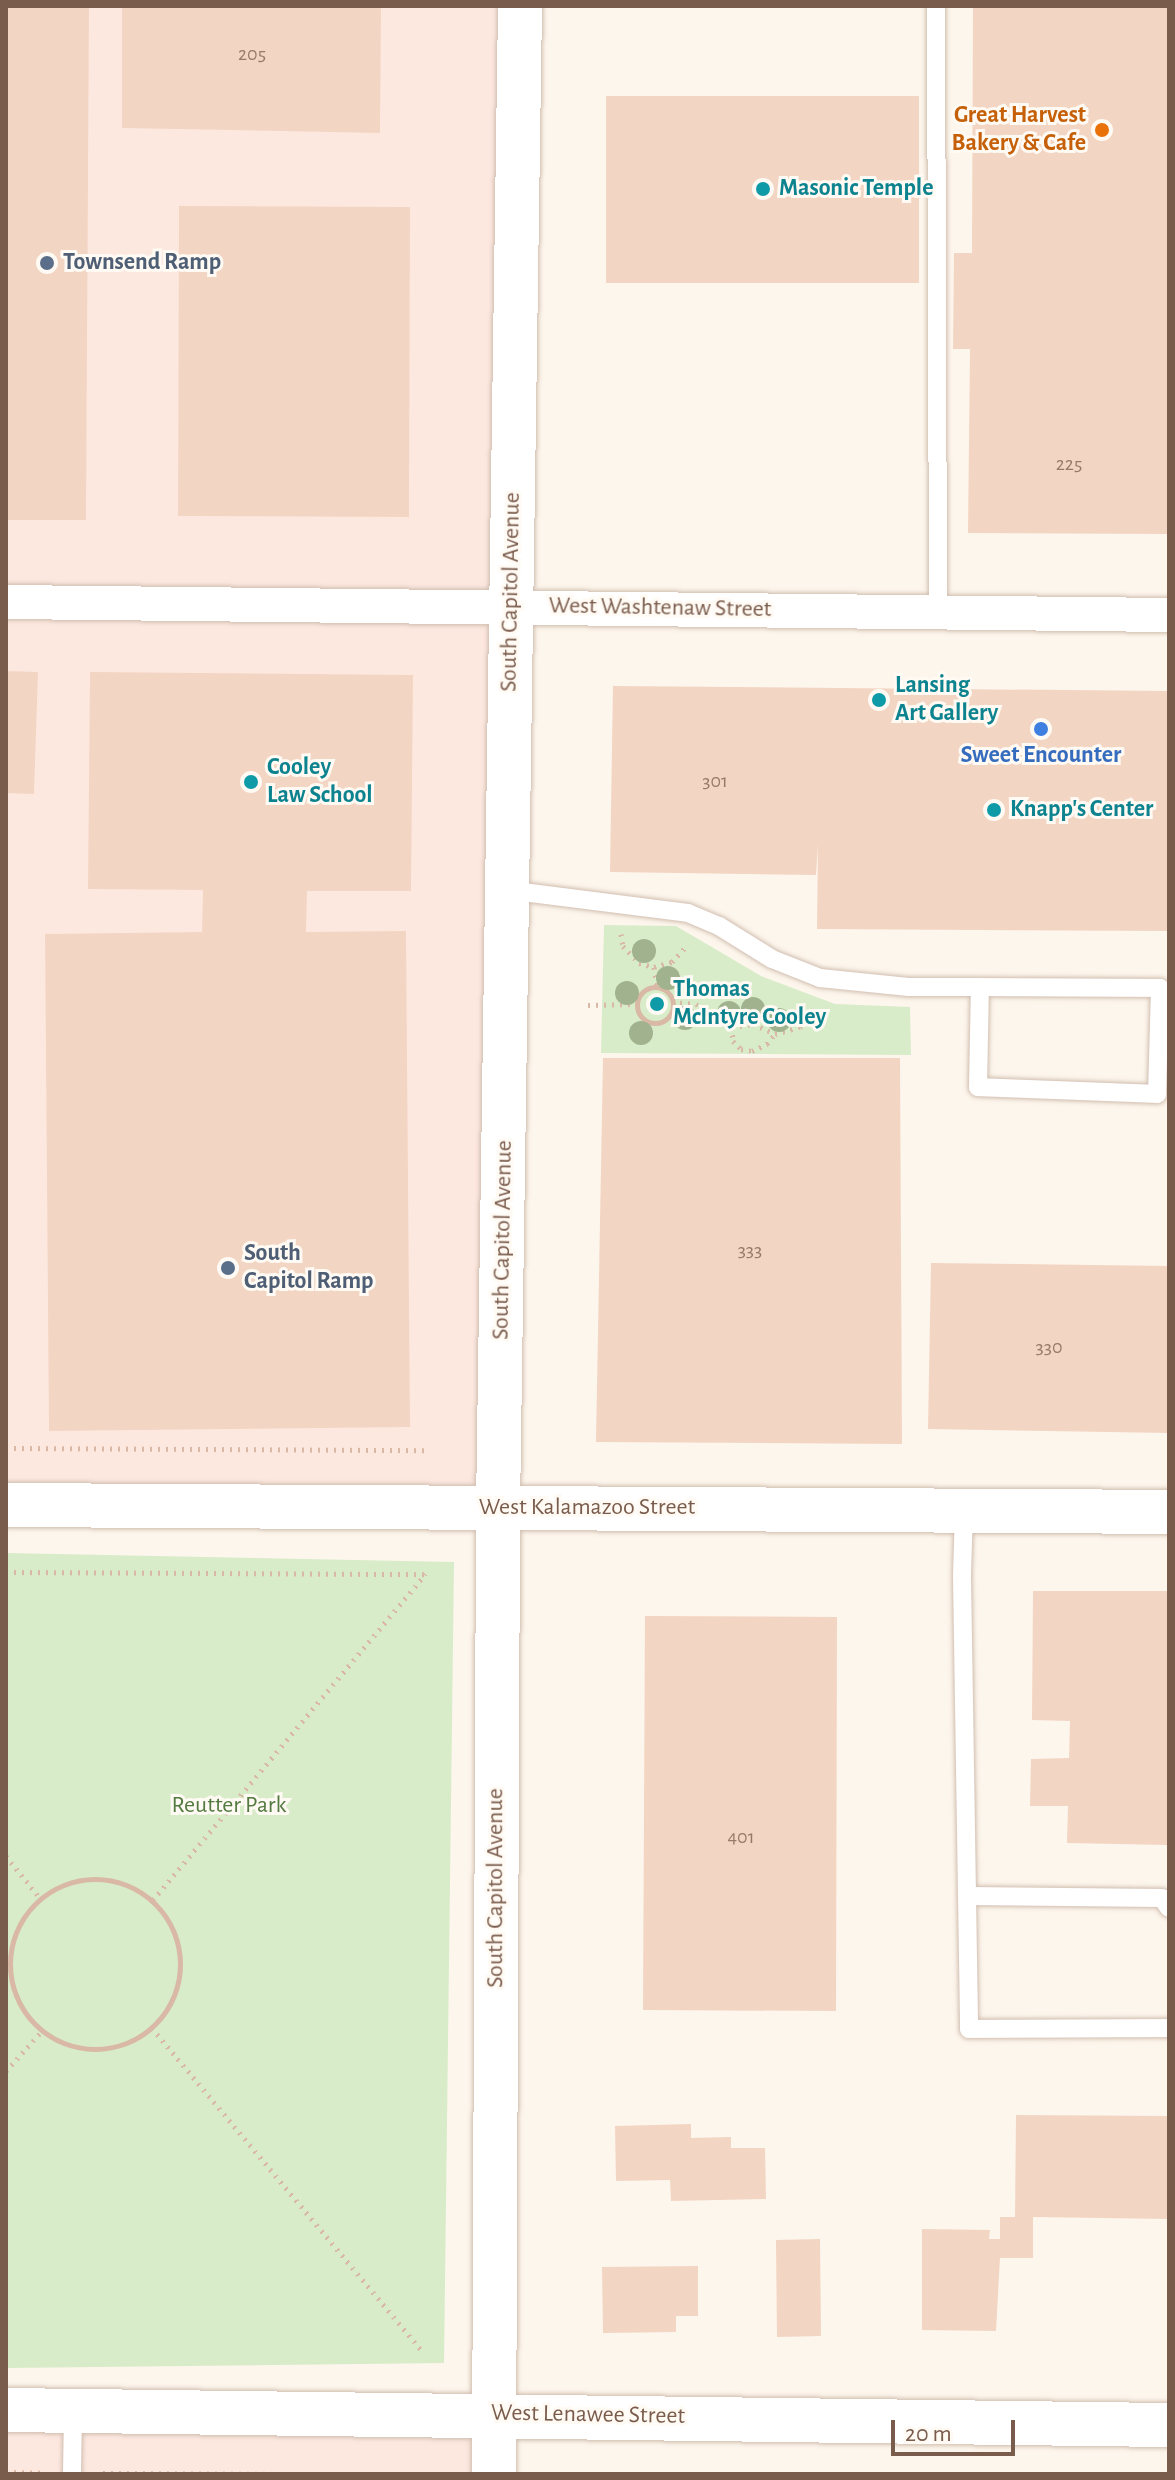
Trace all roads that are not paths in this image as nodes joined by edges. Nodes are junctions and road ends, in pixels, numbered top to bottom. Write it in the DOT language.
graph roads {
  1 [pos="520,6"];
  2 [pos="936,6"];
  3 [pos="6,602"];
  4 [pos="511,606"];
  5 [pos="938,611"];
  6 [pos="1169,615"];
  7 [pos="507,890"];
  8 [pos="980,987"];
  9 [pos="6,1505"];
  10 [pos="498,1508"];
  11 [pos="964,1511"];
  12 [pos="1169,1512"];
  13 [pos="969,1896"];
  14 [pos="1169,1908"];
  15 [pos="1169,2028"];
  16 [pos="6,2410"];
  17 [pos="73,2410"];
  18 [pos="494,2414"];
  19 [pos="1169,2425"];
  20 [pos="72,2473"];
  21 [pos="494,2474"];
  1 -- 4 [label="street, South Capitol Avenue"];
  2 -- 5 [label="lane"];
  3 -- 4 [label="street, West Washtenaw Street"];
  4 -- 5 [label="street, West Washtenaw Street"];
  4 -- 7 [label="street, South Capitol Avenue"];
  5 -- 6 [label="street, West Washtenaw Street"];
  7 -- 8 [label="lane"];
  7 -- 10 [label="street, South Capitol Avenue"];
  8 -- 8 [label="lane"];
  9 -- 10 [label="street, West Kalamazoo Street"];
  10 -- 11 [label="street, West Kalamazoo Street"];
  10 -- 18 [label="street, South Capitol Avenue"];
  11 -- 12 [label="street, West Kalamazoo Street"];
  11 -- 13 [label="lane"];
  13 -- 14 [label="lane"];
  13 -- 15 [label="lane"];
  16 -- 17 [label="street, West Lenawee Street"];
  17 -- 18 [label="street, West Lenawee Street"];
  17 -- 20 [label="lane"];
  18 -- 19 [label="street, West Lenawee Street"];
  18 -- 21 [label="street, South Capitol Avenue"];
}
